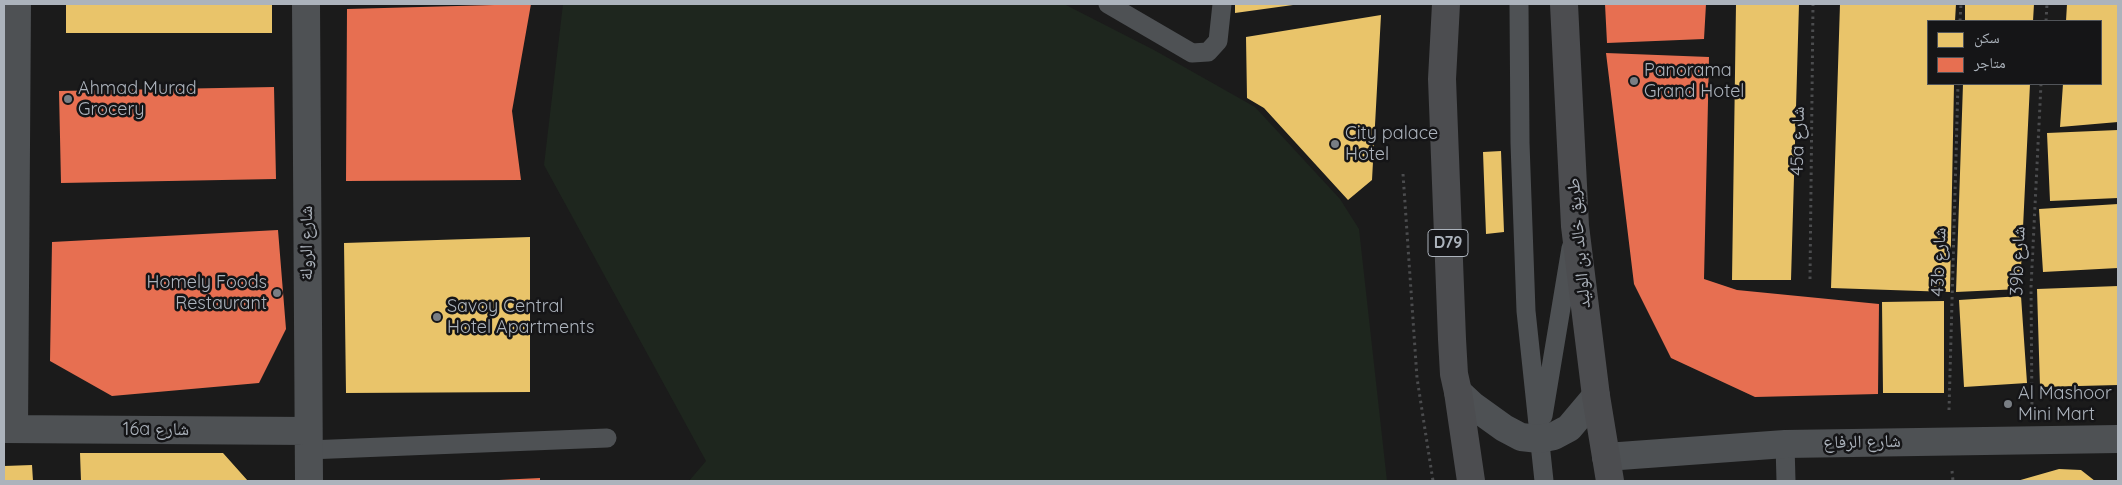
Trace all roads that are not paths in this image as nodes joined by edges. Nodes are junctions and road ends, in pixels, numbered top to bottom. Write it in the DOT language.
graph roads {
  1 [pos="17,4"];
  2 [pos="306,4"];
  3 [pos="1108,4"];
  4 [pos="1222,4"];
  5 [pos="1446,4"];
  6 [pos="1519,4"];
  7 [pos="1564,4"];
  8 [pos="1575,226"];
  9 [pos="1458,392"];
  10 [pos="1596,396"];
  11 [pos="9,429"];
  12 [pos="607,438"];
  13 [pos="1539,439"];
  14 [pos="2118,439"];
  15 [pos="308,440"];
  16 [pos="1785,444"];
  17 [pos="1608,469"];
  18 [pos="309,481"];
  19 [pos="1470,481"];
  20 [pos="1544,481"];
  21 [pos="1786,481"];
  1 -- 11 [label="street"];
  2 -- 15 [label="street, شارع الرولة"];
  3 -- 4 [label="lane"];
  5 -- 9 [label="main road, D79"];
  6 -- 13 [label="lane"];
  7 -- 8 [label="main road, طريق خالد بن الوليد"];
  8 -- 10 [label="main road, طريق خالد بن الوليد"];
  8 -- 13 [label="lane"];
  9 -- 13 [label="street"];
  9 -- 19 [label="main road, D79"];
  10 -- 13 [label="street"];
  10 -- 17 [label="main road, طريق خالد بن الوليد"];
  11 -- 15 [label="street, 16a شارع"];
  12 -- 15 [label="lane"];
  13 -- 20 [label="lane"];
  14 -- 16 [label="street, شارع الرفاع"];
  15 -- 18 [label="street, شارع الرولة"];
  16 -- 17 [label="street, شارع الرفاع"];
  16 -- 21 [label="lane"];
}
